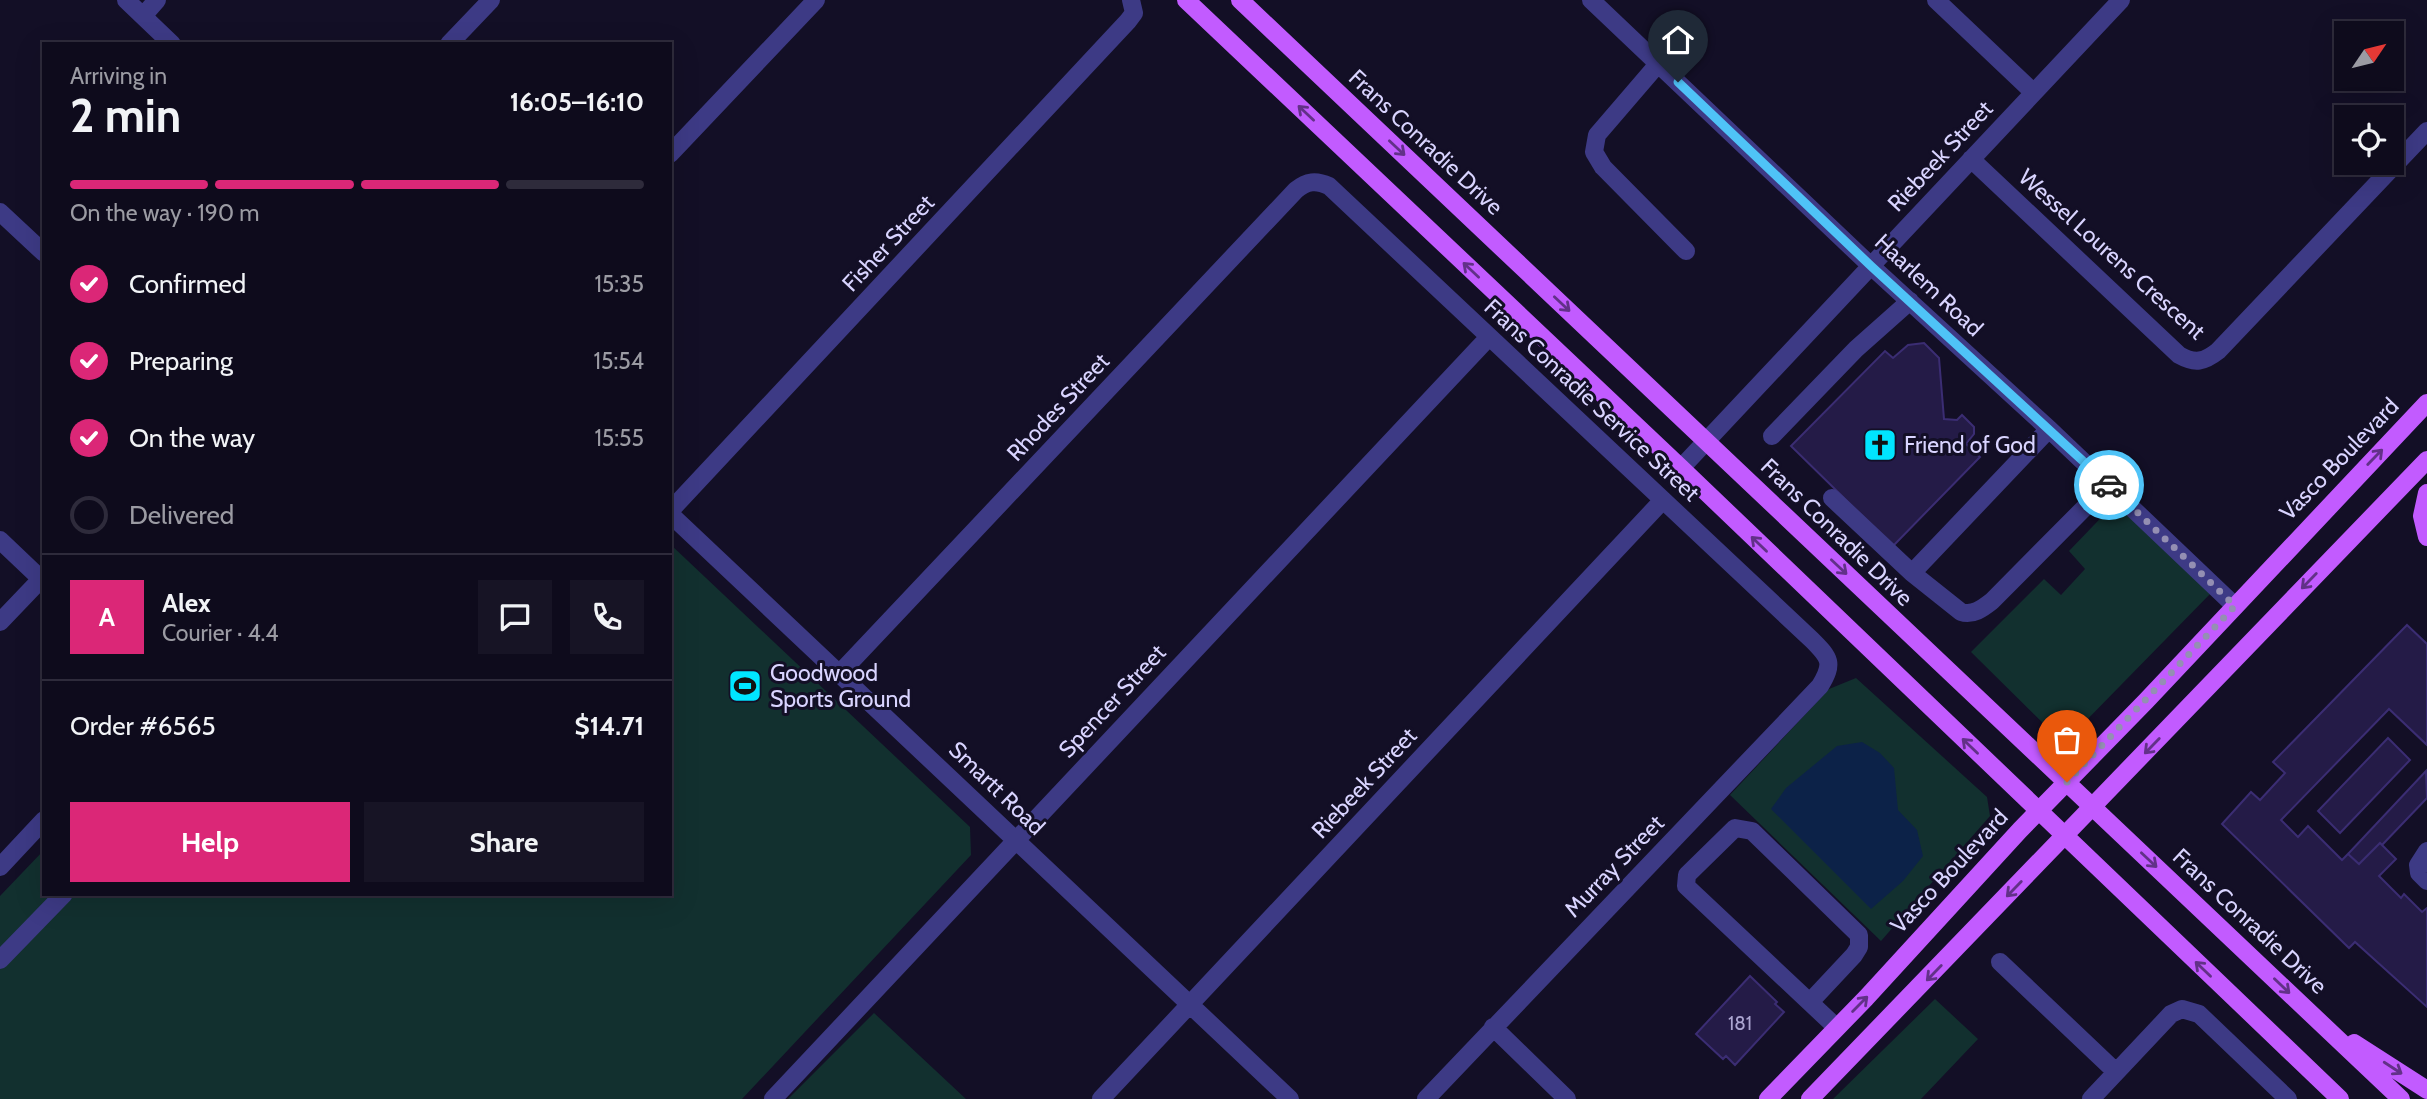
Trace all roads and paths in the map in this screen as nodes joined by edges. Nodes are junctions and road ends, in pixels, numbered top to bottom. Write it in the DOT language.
graph roads {
  1 [pos="126,0"];
  2 [pos="157,0"];
  3 [pos="491,0"];
  4 [pos="816,0"];
  5 [pos="1186,0"];
  6 [pos="1240,0"];
  7 [pos="1591,0"];
  8 [pos="1936,0"];
  9 [pos="2122,0"];
  10 [pos="1132,2"];
  11 [pos="143,16"];
  12 [pos="171,42"];
  13 [pos="451,42"];
  14 [pos="1658,64"];
  15 [pos="2033,92"];
  16 [pos="2427,131"];
  17 [pos="672,152"];
  18 [pos="1971,159"];
  19 [pos="1315,181"];
  20 [pos="0,212"];
  21 [pos="42,251"];
  22 [pos="1686,251"];
  23 [pos="1871,266"];
  24 [pos="1910,301"];
  25 [pos="1489,337"];
  26 [pos="2427,403"];
  27 [pos="2049,429"];
  28 [pos="1772,436"];
  29 [pos="1706,440"];
  30 [pos="2427,460"];
  31 [pos="1681,468"];
  32 [pos="2108,484"];
  33 [pos="2427,493"];
  34 [pos="1832,498"];
  35 [pos="1663,500"];
  36 [pos="672,511"];
  37 [pos="672,515"];
  38 [pos="2427,537"];
  39 [pos="0,540"];
  40 [pos="1912,573"];
  41 [pos="42,578"];
  42 [pos="2235,606"];
  43 [pos="0,622"];
  44 [pos="1829,662"];
  45 [pos="840,673"];
  46 [pos="2067,782"];
  47 [pos="2093,807"];
  48 [pos="2039,811"];
  49 [pos="42,822"];
  50 [pos="2065,837"];
  51 [pos="1015,839"];
  52 [pos="2427,851"];
  53 [pos="0,867"];
  54 [pos="2427,881"];
  55 [pos="62,896"];
  56 [pos="0,960"];
  57 [pos="2000,962"];
  58 [pos="1810,1002"];
  59 [pos="1191,1004"];
  60 [pos="2318,1020"];
  61 [pos="1493,1027"];
  62 [pos="1836,1027"];
  63 [pos="2116,1072"];
  64 [pos="2427,1090"];
  65 [pos="773,1099"];
  66 [pos="1101,1099"];
  67 [pos="1290,1099"];
  68 [pos="1426,1099"];
  69 [pos="1567,1099"];
  70 [pos="1768,1099"];
  71 [pos="1810,1099"];
  72 [pos="2091,1099"];
  73 [pos="2288,1099"];
  74 [pos="2340,1099"];
  75 [pos="2401,1099"];
  1 -- 11 [label="street"];
  2 -- 11 [label="street"];
  3 -- 13 [label="street"];
  4 -- 17 [label="street"];
  31 -- 5 [label="main road, one-way"];
  6 -- 29 [label="main road, Frans Conradie Drive, one-way"];
  7 -- 14 [label="street, Haarlem Road"];
  8 -- 15 [label="street"];
  9 -- 15 [label="street, Riebeek Street"];
  10 -- 36 [label="street, Fisher Street"];
  11 -- 12 [label="street"];
  14 -- 22 [label="street"];
  14 -- 23 [label="street, Haarlem Road"];
  15 -- 18 [label="street, Riebeek Street"];
  16 -- 18 [label="street, Wessel Lourens Crescent"];
  18 -- 23 [label="street, Riebeek Street"];
  19 -- 25 [label="street, Frans Conradie Service Street"];
  19 -- 45 [label="street, Rhodes Street"];
  20 -- 21 [label="street"];
  23 -- 24 [label="street, Haarlem Road"];
  23 -- 29 [label="street, Riebeek Street"];
  24 -- 27 [label="street, Haarlem Road"];
  24 -- 28 [label="street"];
  25 -- 35 [label="street, Frans Conradie Service Street"];
  25 -- 51 [label="street, Spencer Street"];
  42 -- 26 [label="main road, Vasco Boulevard, one-way"];
  27 -- 32 [label="street, Haarlem Road"];
  27 -- 40 [label="street"];
  29 -- 31 [label="street, Riebeek Street"];
  29 -- 46 [label="main road, Frans Conradie Drive, one-way"];
  30 -- 47 [label="main road, one-way"];
  48 -- 31 [label="main road, one-way"];
  32 -- 40 [label="street"];
  32 -- 42 [label="street, Haarlem Road"];
  33 -- 38 [label="main road"];
  34 -- 40 [label="street"];
  35 -- 44 [label="street, Frans Conradie Service Street"];
  35 -- 59 [label="street, Riebeek Street"];
  37 -- 45 [label="street, Smartt Road"];
  39 -- 41 [label="street"];
  41 -- 43 [label="street"];
  42 -- 46 [label="main road, Vasco Boulevard"];
  44 -- 61 [label="street, Murray Street"];
  45 -- 51 [label="street, Smartt Road"];
  46 -- 47 [label="main road, Frans Conradie Drive"];
  46 -- 48 [label="main road, Vasco Boulevard"];
  47 -- 50 [label="main road"];
  47 -- 60 [label="main road, Frans Conradie Drive, one-way"];
  48 -- 50 [label="main road"];
  62 -- 48 [label="main road, Vasco Boulevard, one-way"];
  49 -- 53 [label="street"];
  50 -- 71 [label="main road, one-way"];
  74 -- 50 [label="main road, one-way"];
  51 -- 59 [label="street, Smartt Road"];
  51 -- 65 [label="street, Spencer Street"];
  52 -- 54 [label="street"];
  55 -- 56 [label="street"];
  57 -- 63 [label="street"];
  58 -- 58 [label="street"];
  58 -- 62 [label="street"];
  59 -- 66 [label="street, Riebeek Street"];
  59 -- 67 [label="street, Smartt Road"];
  60 -- 64 [label="main road, one-way"];
  60 -- 75 [label="main road, Frans Conradie Drive"];
  61 -- 68 [label="street, Murray Street"];
  61 -- 69 [label="street"];
  62 -- 70 [label="main road, Vasco Boulevard"];
  63 -- 72 [label="street"];
  63 -- 73 [label="street"];
}
